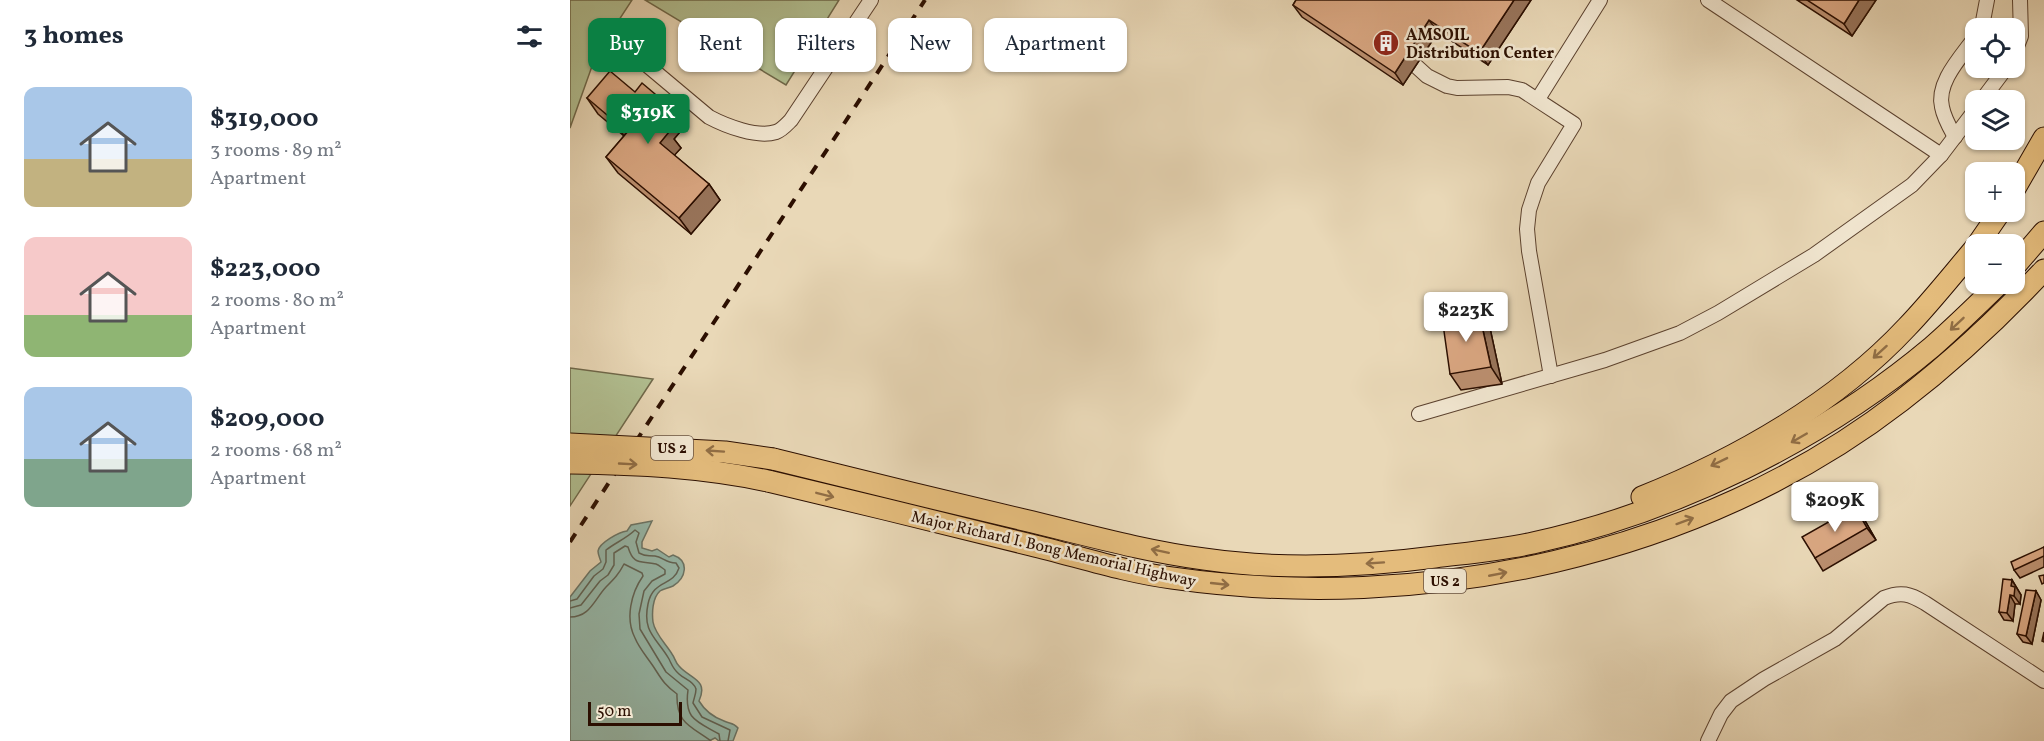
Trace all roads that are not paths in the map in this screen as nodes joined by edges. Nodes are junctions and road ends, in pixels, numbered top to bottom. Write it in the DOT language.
graph roads {
  1 [pos="871,0"];
  2 [pos="1600,0"];
  3 [pos="1708,0"];
  4 [pos="1987,0"];
  5 [pos="2020,0"];
  6 [pos="1984,18"];
  7 [pos="2020,18"];
  8 [pos="1965,52"];
  9 [pos="1416,66"];
  10 [pos="655,72"];
  11 [pos="1538,99"];
  12 [pos="1965,124"];
  13 [pos="1955,137"];
  14 [pos="2044,138"];
  15 [pos="1941,155"];
  16 [pos="2025,171"];
  17 [pos="2044,232"];
  18 [pos="2025,254"];
  19 [pos="1965,260"];
  20 [pos="2044,270"];
  21 [pos="1988,294"];
  22 [pos="1551,376"];
  23 [pos="1419,414"];
  24 [pos="570,444"];
  25 [pos="570,463"];
  26 [pos="1409,560"];
  27 [pos="2044,681"];
  28 [pos="1707,741"];
  1 -- 10 [label="lane"];
  2 -- 11 [label="lane"];
  3 -- 15 [label="lane"];
  4 -- 6 [label="lane"];
  5 -- 7 [label="lane"];
  8 -- 13 [label="lane"];
  9 -- 11 [label="lane"];
  11 -- 22 [label="lane"];
  12 -- 13 [label="lane"];
  13 -- 15 [label="lane"];
  14 -- 16 [label="highway"];
  15 -- 22 [label="lane"];
  17 -- 18 [label="highway"];
  19 -- 26 [label="highway, one-way"];
  25 -- 20 [label="highway, Major Richard I. Bong Memorial Highway / US 2, one-way, bridge"];
  21 -- 26 [label="highway, Major Richard I. Bong Memorial Highway / US 2, one-way"];
  22 -- 23 [label="lane"];
  26 -- 24 [label="highway, Major Richard I. Bong Memorial Highway / US 2, one-way, bridge"];
  27 -- 28 [label="lane"];
}
